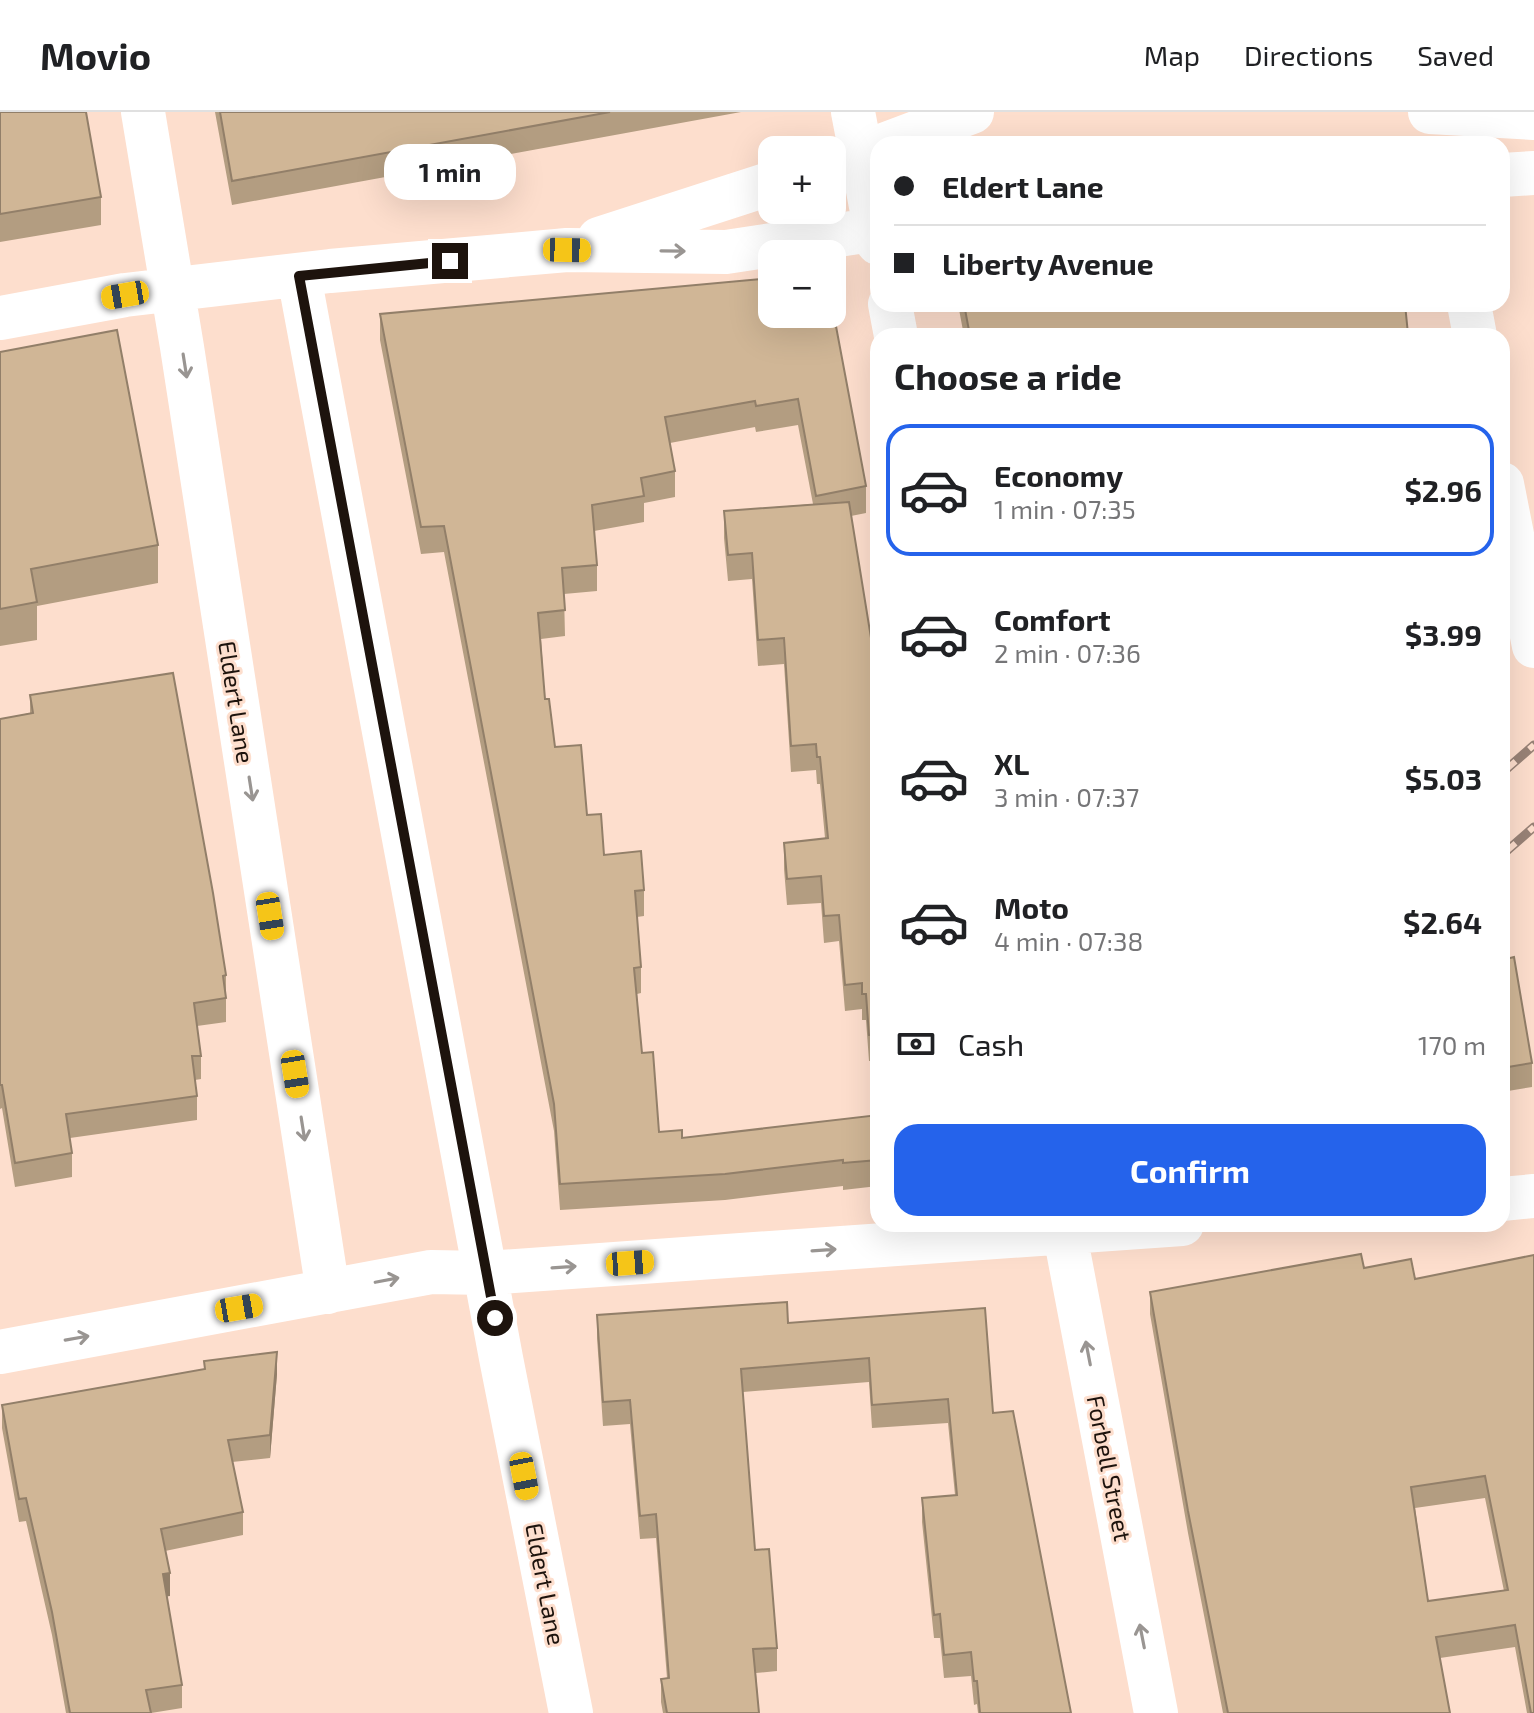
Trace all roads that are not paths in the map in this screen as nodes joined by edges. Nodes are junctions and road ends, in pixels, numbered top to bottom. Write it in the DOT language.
graph roads {
  1 [pos="143,112"];
  2 [pos="972,112"];
  3 [pos="1431,112"];
  4 [pos="1534,118"];
  5 [pos="890,136"];
  6 [pos="1436,136"];
  7 [pos="862,144"];
  8 [pos="1534,173"];
  9 [pos="1510,174"];
  10 [pos="758,188"];
  11 [pos="870,192"];
  12 [pos="870,235"];
  13 [pos="567,250"];
  14 [pos="299,276"];
  15 [pos="173,289"];
  16 [pos="0,318"];
  17 [pos="1510,524"];
  18 [pos="1534,646"];
  19 [pos="1534,1196"];
  20 [pos="1510,1198"];
  21 [pos="1025,1232"];
  22 [pos="1065,1232"];
  23 [pos="486,1273"];
  24 [pos="328,1292"];
  25 [pos="0,1352"];
  26 [pos="571,1713"];
  27 [pos="1156,1713"];
  1 -- 15 [label="street, Eldert Lane"];
  2 -- 5 [label="street"];
  3 -- 4 [label="street"];
  3 -- 6 [label="street"];
  7 -- 11 [label="street"];
  8 -- 9 [label="street"];
  10 -- 13 [label="street"];
  13 -- 12 [label="street, one-way"];
  13 -- 14 [label="street"];
  14 -- 15 [label="street"];
  14 -- 23 [label="street, Eldert Lane"];
  15 -- 16 [label="street"];
  15 -- 24 [label="street, Eldert Lane, one-way"];
  17 -- 18 [label="street"];
  19 -- 20 [label="street"];
  23 -- 21 [label="street, one-way"];
  27 -- 22 [label="street, Forbell Street, one-way"];
  24 -- 23 [label="street, one-way"];
  23 -- 26 [label="street, Eldert Lane"];
  25 -- 24 [label="street, one-way"];
}
